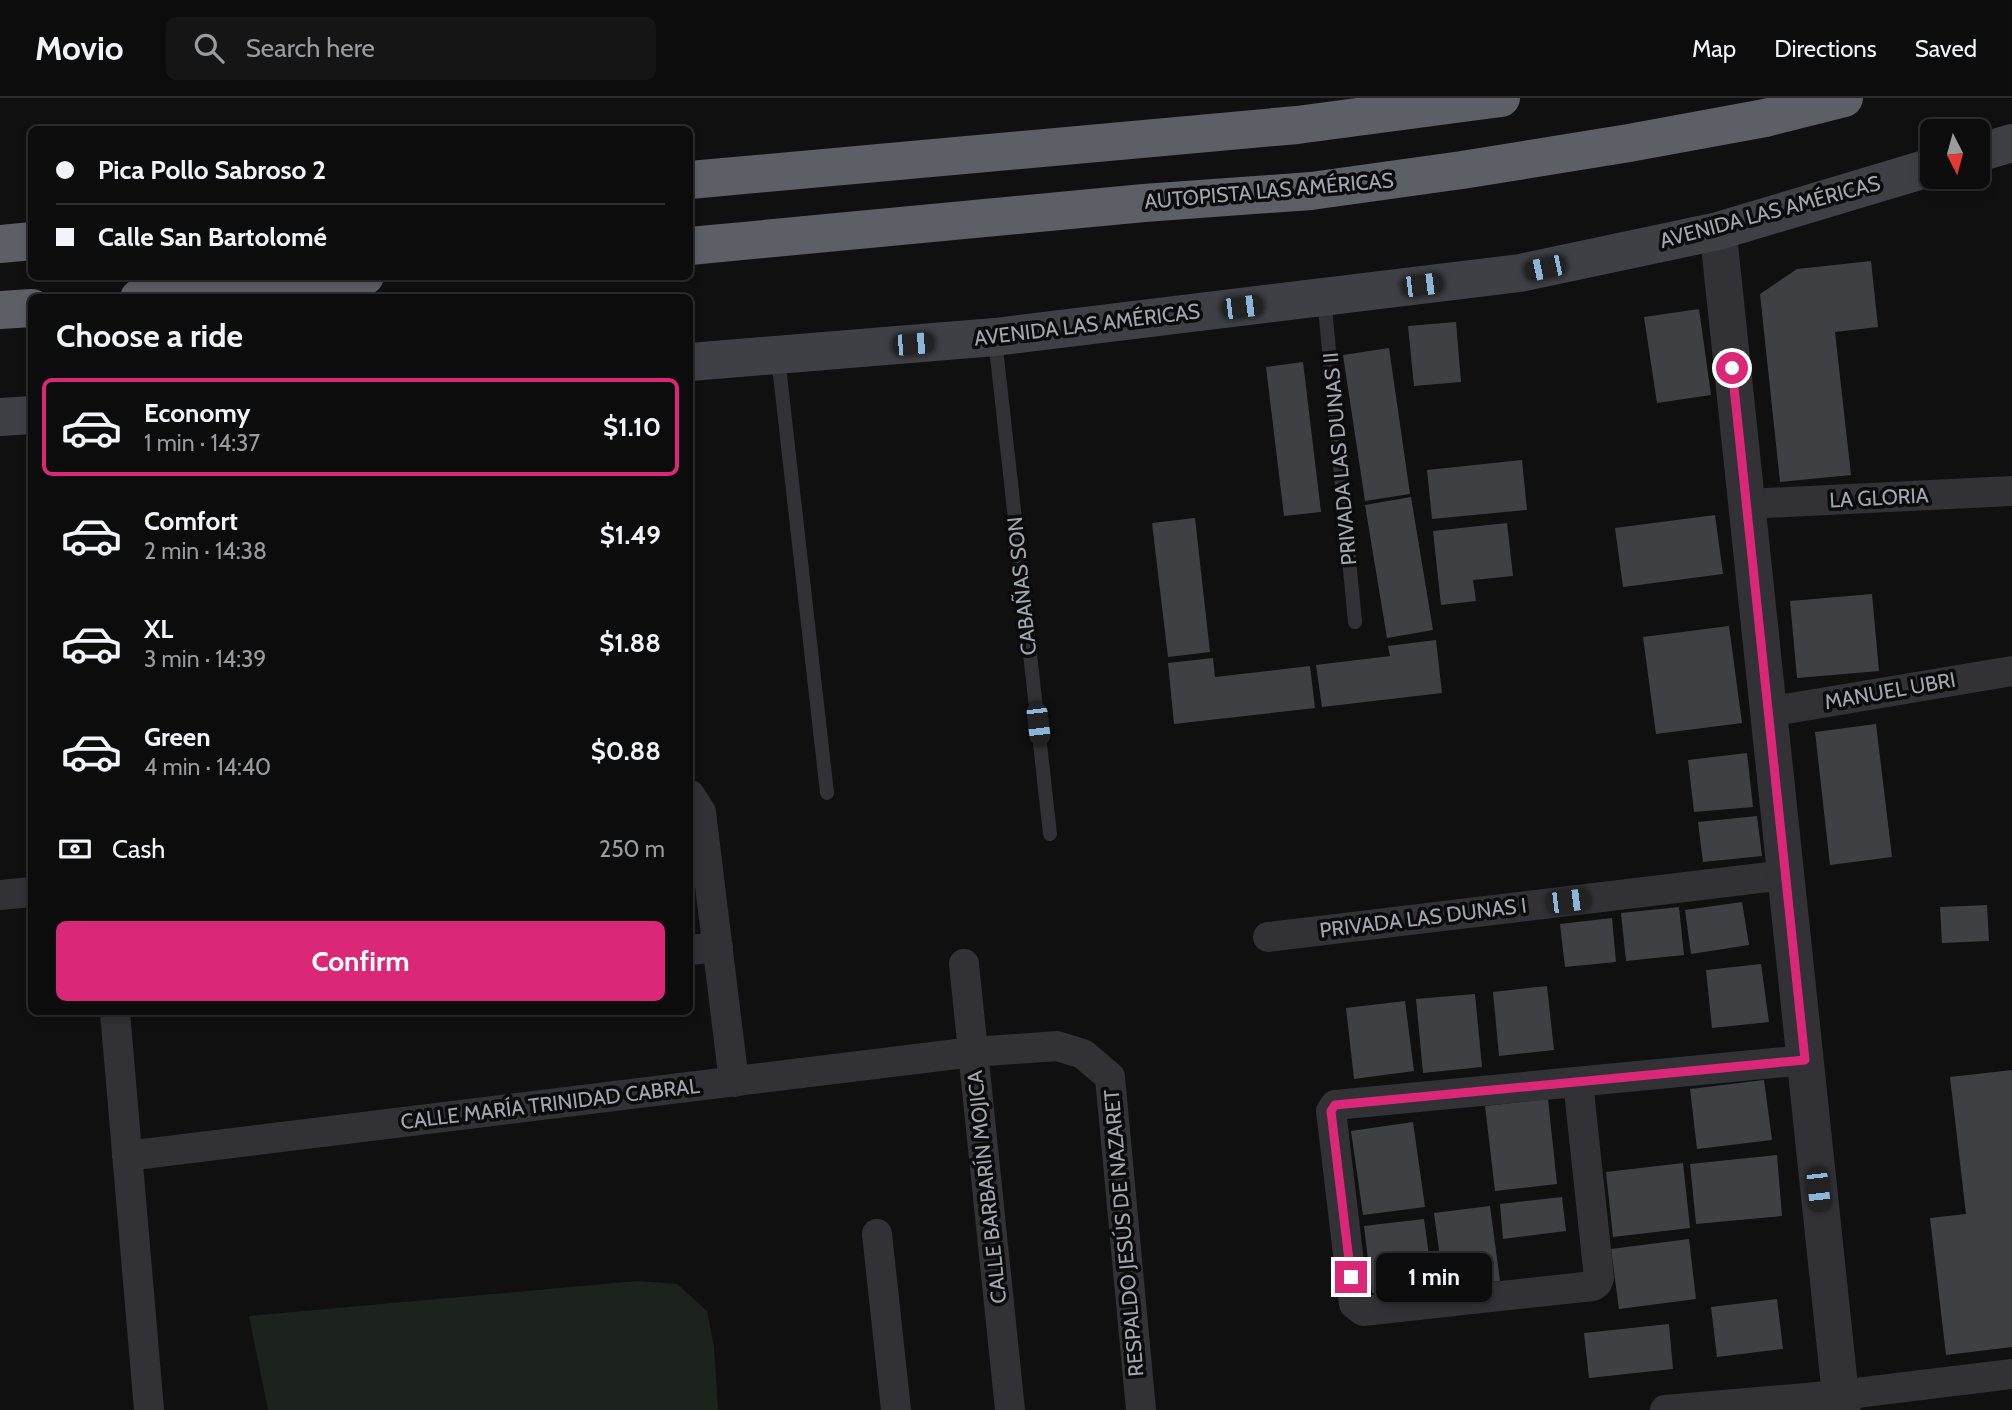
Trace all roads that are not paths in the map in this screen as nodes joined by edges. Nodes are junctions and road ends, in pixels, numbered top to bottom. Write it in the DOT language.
graph roads {
  1 [pos="1501,98"];
  2 [pos="1844,98"];
  3 [pos="2012,143"];
  4 [pos="1990,149"];
  5 [pos="1920,171"];
  6 [pos="693,180"];
  7 [pos="1718,231"];
  8 [pos="28,241"];
  9 [pos="0,244"];
  10 [pos="693,246"];
  11 [pos="324,280"];
  12 [pos="180,294"];
  13 [pos="1324,296"];
  14 [pos="28,307"];
  15 [pos="0,310"];
  16 [pos="995,337"];
  17 [pos="778,355"];
  18 [pos="693,362"];
  19 [pos="28,415"];
  20 [pos="0,417"];
  21 [pos="2012,491"];
  22 [pos="1746,504"];
  23 [pos="1355,622"];
  24 [pos="2012,671"];
  25 [pos="1768,712"];
  26 [pos="827,793"];
  27 [pos="693,800"];
  28 [pos="1050,834"];
  29 [pos="1785,875"];
  30 [pos="28,892"];
  31 [pos="0,895"];
  32 [pos="1268,937"];
  33 [pos="704,948"];
  34 [pos="964,964"];
  35 [pos="115,1015"];
  36 [pos="973,1052"];
  37 [pos="1805,1060"];
  38 [pos="734,1082"];
  39 [pos="1578,1082"];
  40 [pos="127,1156"];
  41 [pos="877,1234"];
  42 [pos="2012,1374"];
  43 [pos="1841,1402"];
  44 [pos="149,1410"];
  45 [pos="896,1410"];
  46 [pos="1010,1410"];
  47 [pos="1141,1410"];
  48 [pos="1665,1410"];
  1 -- 6 [label="highway"];
  2 -- 10 [label="highway, AUTOPISTA LAS AMÉRICAS"];
  3 -- 4 [label="main road"];
  5 -- 7 [label="main road, AVENIDA LAS AMÉRICAS"];
  7 -- 13 [label="main road, AVENIDA LAS AMÉRICAS"];
  7 -- 22 [label="street"];
  8 -- 9 [label="highway"];
  11 -- 12 [label="highway"];
  13 -- 16 [label="main road, AVENIDA LAS AMÉRICAS"];
  13 -- 23 [label="lane, PRIVADA LAS DUNAS II"];
  14 -- 15 [label="highway"];
  16 -- 17 [label="main road, AVENIDA LAS AMÉRICAS"];
  16 -- 28 [label="lane, CABAÑAS SON"];
  17 -- 18 [label="main road, AVENIDA LAS AMÉRICAS"];
  17 -- 26 [label="lane"];
  19 -- 20 [label="main road"];
  21 -- 22 [label="street, LA GLORIA"];
  22 -- 25 [label="street"];
  24 -- 25 [label="street, MANUEL UBRI"];
  25 -- 29 [label="street"];
  27 -- 33 [label="street"];
  29 -- 32 [label="street, PRIVADA LAS DUNAS I"];
  29 -- 37 [label="street"];
  30 -- 31 [label="street"];
  33 -- 38 [label="street"];
  34 -- 36 [label="street, CALLE BARBARÍN MOJICA"];
  35 -- 40 [label="street"];
  36 -- 38 [label="street, CALLE MARÍA TRINIDAD CABRAL"];
  36 -- 46 [label="street, CALLE BARBARÍN MOJICA"];
  36 -- 47 [label="street, RESPALDO JESÚS DE NAZARET"];
  37 -- 39 [label="street"];
  37 -- 43 [label="street"];
  38 -- 40 [label="street, CALLE MARÍA TRINIDAD CABRAL"];
  39 -- 39 [label="street"];
  40 -- 44 [label="street"];
  41 -- 45 [label="street"];
  42 -- 43 [label="street"];
  43 -- 48 [label="street"];
}
